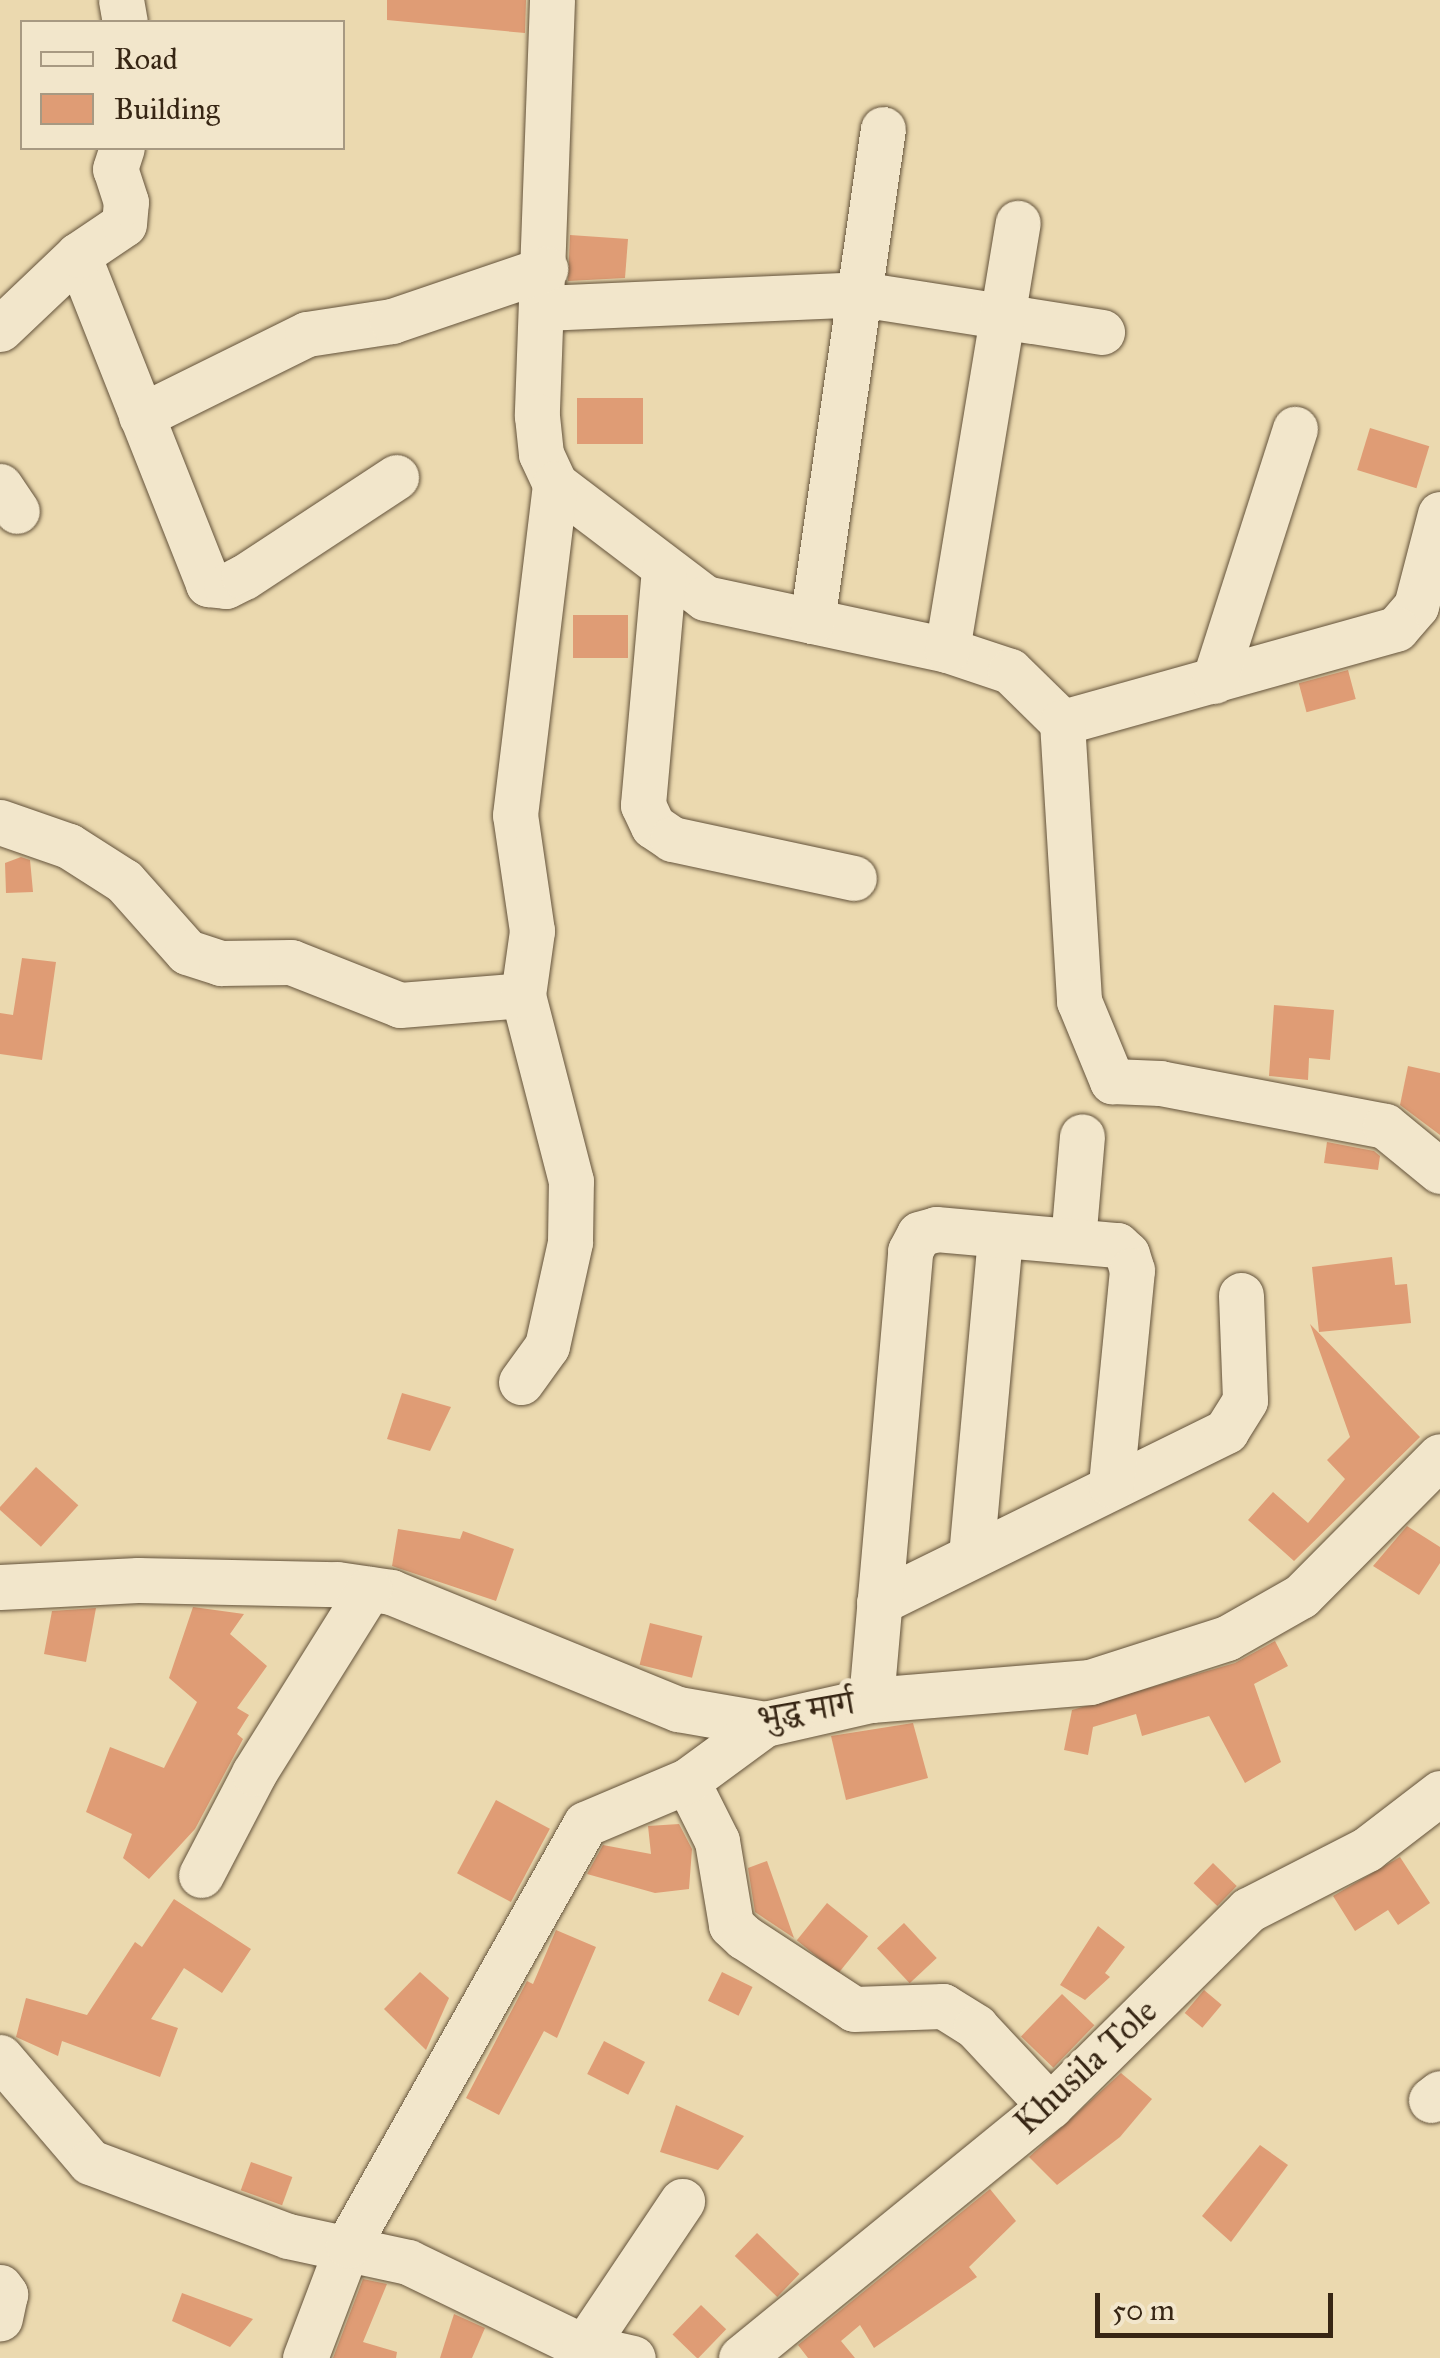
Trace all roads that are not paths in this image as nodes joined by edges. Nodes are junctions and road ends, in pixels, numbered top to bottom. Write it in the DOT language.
graph roads {
  1 [pos="552,0"];
  2 [pos="883,129"];
  3 [pos="121,150"];
  4 [pos="1018,223"];
  5 [pos="78,255"];
  6 [pos="544,288"];
  7 [pos="860,294"];
  8 [pos="1001,316"];
  9 [pos="0,328"];
  10 [pos="1102,332"];
  11 [pos="142,416"];
  12 [pos="1295,429"];
  13 [pos="396,477"];
  14 [pos="556,484"];
  15 [pos="1440,514"];
  16 [pos="664,569"];
  17 [pos="812,621"];
  18 [pos="947,650"];
  19 [pos="1214,681"];
  20 [pos="1062,722"];
  21 [pos="0,822"];
  22 [pos="854,878"];
  23 [pos="523,995"];
  24 [pos="1082,1136"];
  25 [pos="1440,1171"];
  26 [pos="1000,1235"];
  27 [pos="1072,1241"];
  28 [pos="1241,1295"];
  29 [pos="521,1382"];
  30 [pos="1440,1456"];
  31 [pos="1110,1485"];
  32 [pos="971,1556"];
  33 [pos="0,1587"];
  34 [pos="369,1589"];
  35 [pos="879,1602"];
  36 [pos="871,1700"];
  37 [pos="764,1724"];
  38 [pos="687,1781"];
  39 [pos="1431,1814"];
  40 [pos="201,1875"];
  41 [pos="0,2057"];
  42 [pos="1050,2106"];
  43 [pos="682,2201"];
  44 [pos="348,2245"];
  45 [pos="0,2287"];
  46 [pos="0,2318"];
  47 [pos="584,2347"];
  48 [pos="304,2358"];
  49 [pos="632,2358"];
  50 [pos="740,2358"];
  1 -- 6 [label="street"];
  2 -- 7 [label="street"];
  3 -- 5 [label="street"];
  4 -- 8 [label="street"];
  5 -- 9 [label="street"];
  5 -- 11 [label="street"];
  6 -- 7 [label="street"];
  6 -- 11 [label="street"];
  6 -- 14 [label="street"];
  7 -- 8 [label="street"];
  7 -- 17 [label="street"];
  8 -- 10 [label="street"];
  8 -- 18 [label="street"];
  11 -- 13 [label="street"];
  12 -- 19 [label="street"];
  14 -- 16 [label="street"];
  14 -- 23 [label="street"];
  15 -- 19 [label="street"];
  16 -- 17 [label="street"];
  16 -- 22 [label="street"];
  17 -- 18 [label="street"];
  18 -- 20 [label="street"];
  19 -- 20 [label="street"];
  20 -- 25 [label="street"];
  21 -- 23 [label="street"];
  23 -- 29 [label="street"];
  24 -- 27 [label="street"];
  26 -- 27 [label="street"];
  26 -- 32 [label="street"];
  26 -- 35 [label="street"];
  27 -- 31 [label="street"];
  28 -- 31 [label="street"];
  30 -- 36 [label="street, भुद्ध मार्ग"];
  31 -- 32 [label="street"];
  32 -- 35 [label="street"];
  33 -- 34 [label="street, भुद्ध मार्ग"];
  34 -- 37 [label="street, भुद्ध मार्ग"];
  34 -- 40 [label="street"];
  35 -- 36 [label="street"];
  36 -- 37 [label="street, भुद्ध मार्ग"];
  37 -- 38 [label="street"];
  38 -- 42 [label="street"];
  38 -- 44 [label="street"];
  39 -- 42 [label="street, Khusila Tole"];
  41 -- 44 [label="street"];
  42 -- 50 [label="street, Khusila Tole"];
  43 -- 47 [label="street"];
  44 -- 47 [label="street"];
  44 -- 48 [label="street"];
  45 -- 46 [label="street"];
  47 -- 49 [label="street"];
}
